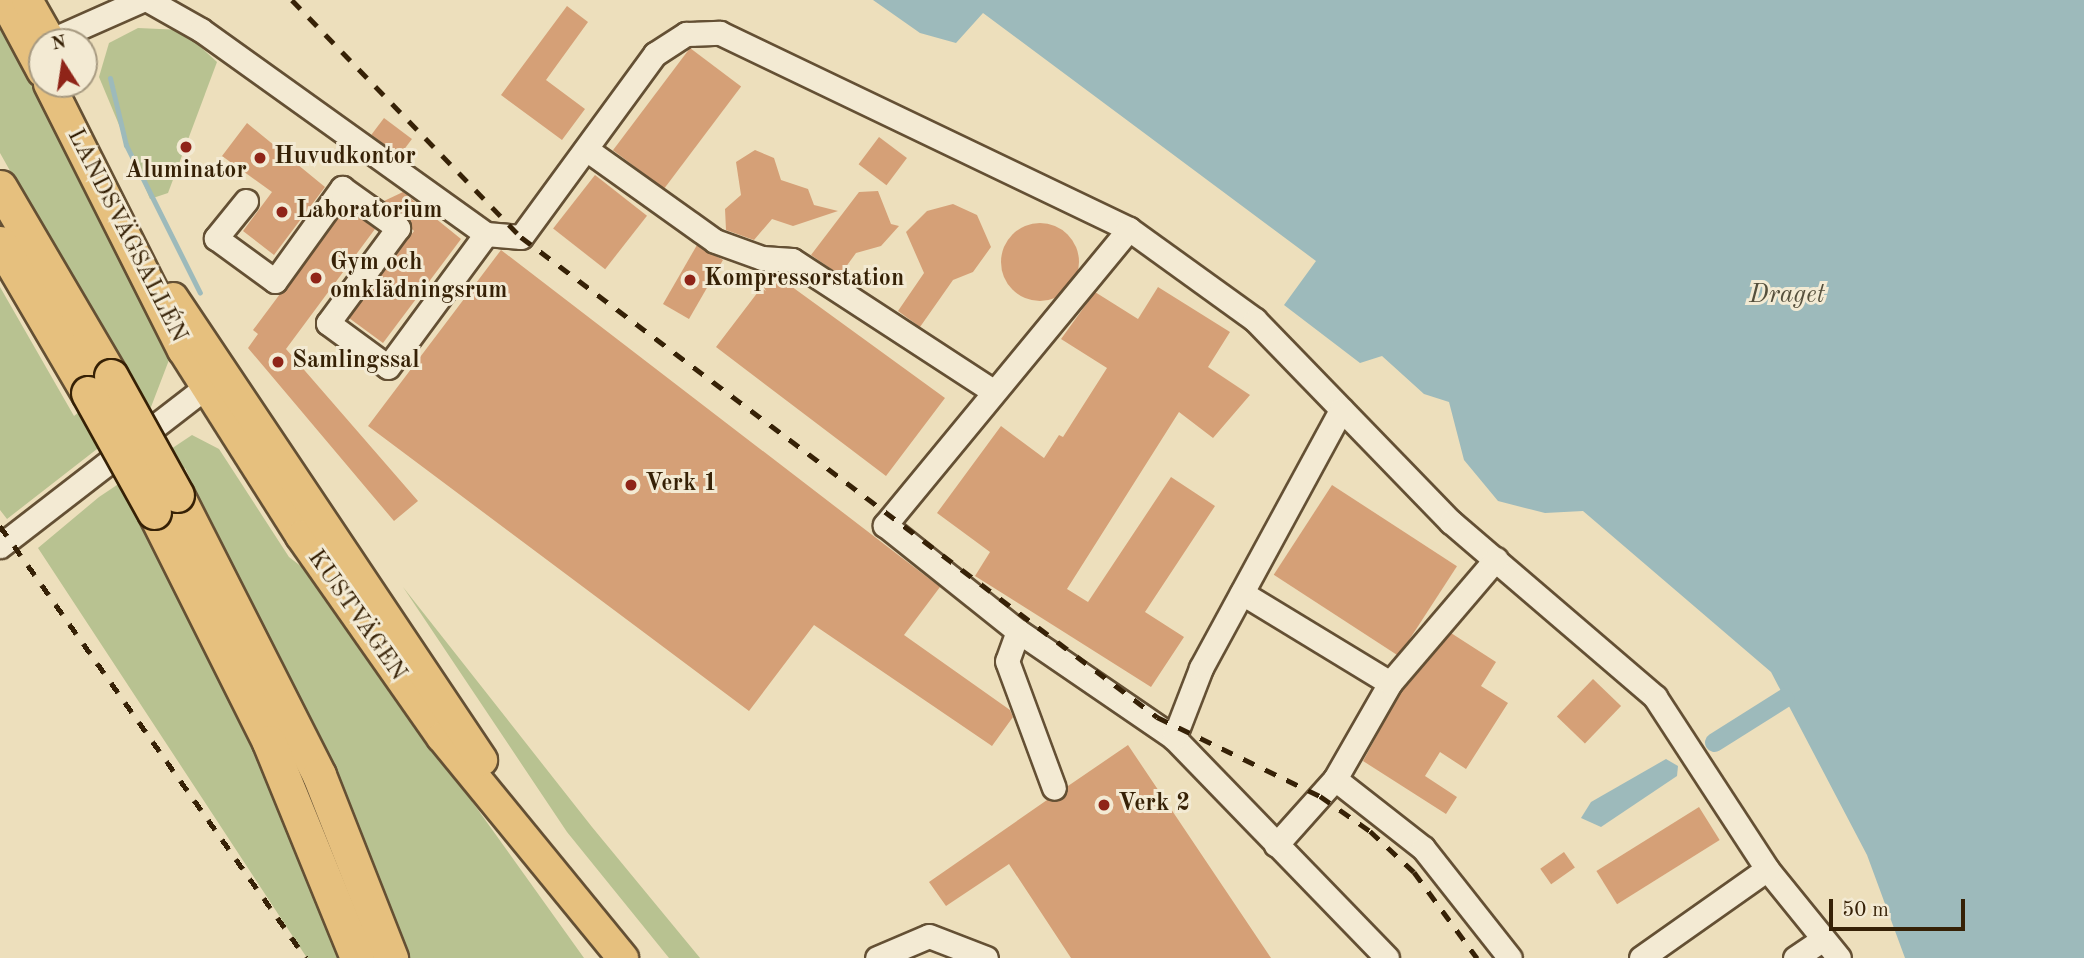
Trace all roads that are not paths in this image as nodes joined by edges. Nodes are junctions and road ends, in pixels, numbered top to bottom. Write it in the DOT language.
graph roads {
  1 [pos="4,0"];
  2 [pos="27,0"];
  3 [pos="142,0"];
  4 [pos="148,0"];
  5 [pos="37,28"];
  6 [pos="85,28"];
  7 [pos="28,29"];
  8 [pos="57,98"];
  9 [pos="75,98"];
  10 [pos="586,149"];
  11 [pos="0,187"];
  12 [pos="246,201"];
  13 [pos="1129,229"];
  14 [pos="486,234"];
  15 [pos="0,243"];
  16 [pos="216,379"];
  17 [pos="99,384"];
  18 [pos="993,391"];
  19 [pos="1341,410"];
  20 [pos="165,503"];
  21 [pos="0,546"];
  22 [pos="1496,559"];
  23 [pos="1242,593"];
  24 [pos="1018,631"];
  25 [pos="1390,682"];
  26 [pos="1174,738"];
  27 [pos="1335,779"];
  28 [pos="1054,789"];
  29 [pos="1276,845"];
  30 [pos="1767,869"];
  31 [pos="1823,939"];
  32 [pos="358,958"];
  33 [pos="391,958"];
  34 [pos="623,958"];
  35 [pos="877,958"];
  36 [pos="985,958"];
  37 [pos="1387,958"];
  38 [pos="1510,958"];
  39 [pos="1641,958"];
  40 [pos="1796,958"];
  41 [pos="1839,958"];
  1 -- 7 [label="main road"];
  2 -- 5 [label="main road"];
  3 -- 6 [label="street"];
  4 -- 14 [label="street"];
  8 -- 16 [label="main road, LANDSVÄGSALLÉN"];
  9 -- 16 [label="main road, LANDSVÄGSALLÉN"];
  10 -- 13 [label="street"];
  10 -- 14 [label="street"];
  10 -- 18 [label="street"];
  11 -- 17 [label="highway"];
  12 -- 14 [label="street"];
  13 -- 18 [label="street"];
  13 -- 19 [label="street"];
  15 -- 17 [label="highway"];
  16 -- 21 [label="street"];
  16 -- 34 [label="main road, KUSTVÄGEN"];
  17 -- 20 [label="highway, bridge"];
  18 -- 24 [label="street"];
  19 -- 22 [label="street"];
  19 -- 23 [label="street"];
  20 -- 32 [label="highway"];
  20 -- 33 [label="highway"];
  22 -- 25 [label="street"];
  22 -- 30 [label="street"];
  23 -- 25 [label="street"];
  23 -- 26 [label="street"];
  24 -- 26 [label="street"];
  24 -- 28 [label="street"];
  25 -- 27 [label="street"];
  26 -- 29 [label="street"];
  27 -- 29 [label="street"];
  27 -- 38 [label="street"];
  29 -- 37 [label="street"];
  30 -- 31 [label="street"];
  30 -- 39 [label="street"];
  31 -- 40 [label="street"];
  31 -- 41 [label="street"];
  35 -- 36 [label="street"];
}
